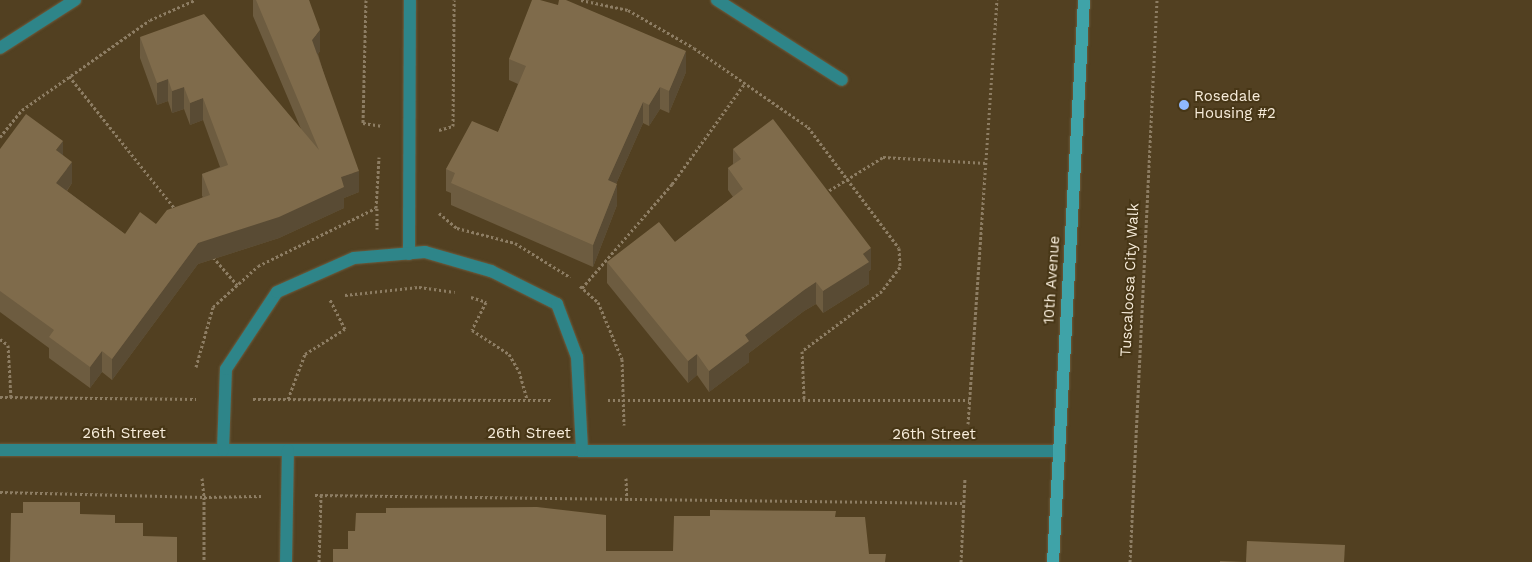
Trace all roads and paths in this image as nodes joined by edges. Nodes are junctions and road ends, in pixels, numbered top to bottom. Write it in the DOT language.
graph roads {
  1 [pos="75,0"];
  2 [pos="195,0"];
  3 [pos="366,0"];
  4 [pos="410,0"];
  5 [pos="454,0"];
  6 [pos="581,0"];
  7 [pos="717,0"];
  8 [pos="997,0"];
  9 [pos="1084,0"];
  10 [pos="1157,0"];
  11 [pos="0,48"];
  12 [pos="69,76"];
  13 [pos="842,80"];
  14 [pos="745,83"];
  15 [pos="380,134"];
  16 [pos="0,137"];
  17 [pos="439,137"];
  18 [pos="379,153"];
  19 [pos="986,163"];
  20 [pos="845,178"];
  21 [pos="822,195"];
  22 [pos="439,206"];
  23 [pos="181,217"];
  24 [pos="206,248"];
  25 [pos="409,254"];
  26 [pos="237,285"];
  27 [pos="582,288"];
  28 [pos="0,339"];
  29 [pos="197,370"];
  30 [pos="198,389"];
  31 [pos="0,398"];
  32 [pos="12,398"];
  33 [pos="198,399"];
  34 [pos="222,399"];
  35 [pos="288,399"];
  36 [pos="527,399"];
  37 [pos="622,399"];
  38 [pos="804,399"];
  39 [pos="970,400"];
  40 [pos="580,401"];
  41 [pos="0,450"];
  42 [pos="200,450"];
  43 [pos="223,450"];
  44 [pos="288,450"];
  45 [pos="582,450"];
  46 [pos="625,450"];
  47 [pos="966,451"];
  48 [pos="1059,451"];
  49 [pos="0,492"];
  50 [pos="288,495"];
  51 [pos="322,495"];
  52 [pos="204,497"];
  53 [pos="627,502"];
  54 [pos="963,503"];
  55 [pos="204,562"];
  56 [pos="286,562"];
  57 [pos="319,562"];
  58 [pos="961,562"];
  59 [pos="1053,562"];
  60 [pos="1130,562"];
  1 -- 11 [label="street"];
  2 -- 12 [label="path"];
  3 -- 15 [label="path"];
  4 -- 25 [label="street"];
  5 -- 17 [label="path"];
  6 -- 14 [label="path"];
  7 -- 13 [label="street"];
  8 -- 19 [label="path"];
  9 -- 48 [label="main road, 10th Avenue"];
  10 -- 60 [label="path, Tuscaloosa City Walk"];
  12 -- 16 [label="path"];
  12 -- 23 [label="path"];
  14 -- 20 [label="path"];
  14 -- 27 [label="path"];
  18 -- 26 [label="path"];
  19 -- 20 [label="path"];
  19 -- 39 [label="path"];
  20 -- 21 [label="path"];
  20 -- 38 [label="path"];
  22 -- 27 [label="path"];
  24 -- 26 [label="path"];
  25 -- 34 [label="street"];
  25 -- 40 [label="street"];
  26 -- 29 [label="path"];
  27 -- 37 [label="path"];
  28 -- 32 [label="path"];
  30 -- 33 [label="path"];
  31 -- 32 [label="path"];
  32 -- 33 [label="path"];
  33 -- 34 [label="path"];
  33 -- 42 [label="path"];
  34 -- 35 [label="path"];
  34 -- 43 [label="street"];
  35 -- 36 [label="path"];
  35 -- 36 [label="path"];
  36 -- 40 [label="path"];
  37 -- 38 [label="path"];
  37 -- 40 [label="path"];
  37 -- 46 [label="path"];
  38 -- 39 [label="path"];
  39 -- 47 [label="path"];
  40 -- 45 [label="street"];
  41 -- 42 [label="street, 26th Street"];
  42 -- 43 [label="street, 26th Street"];
  42 -- 52 [label="path"];
  43 -- 44 [label="street, 26th Street"];
  44 -- 45 [label="street, 26th Street"];
  44 -- 50 [label="street"];
  45 -- 46 [label="street, 26th Street"];
  46 -- 47 [label="street, 26th Street"];
  46 -- 53 [label="path"];
  47 -- 48 [label="street, 26th Street"];
  47 -- 54 [label="path"];
  48 -- 59 [label="main road, 10th Avenue"];
  49 -- 52 [label="path"];
  50 -- 51 [label="path"];
  50 -- 52 [label="path"];
  50 -- 56 [label="street"];
  51 -- 53 [label="path"];
  51 -- 57 [label="path"];
  52 -- 55 [label="path"];
  53 -- 54 [label="path"];
  54 -- 58 [label="path"];
}
